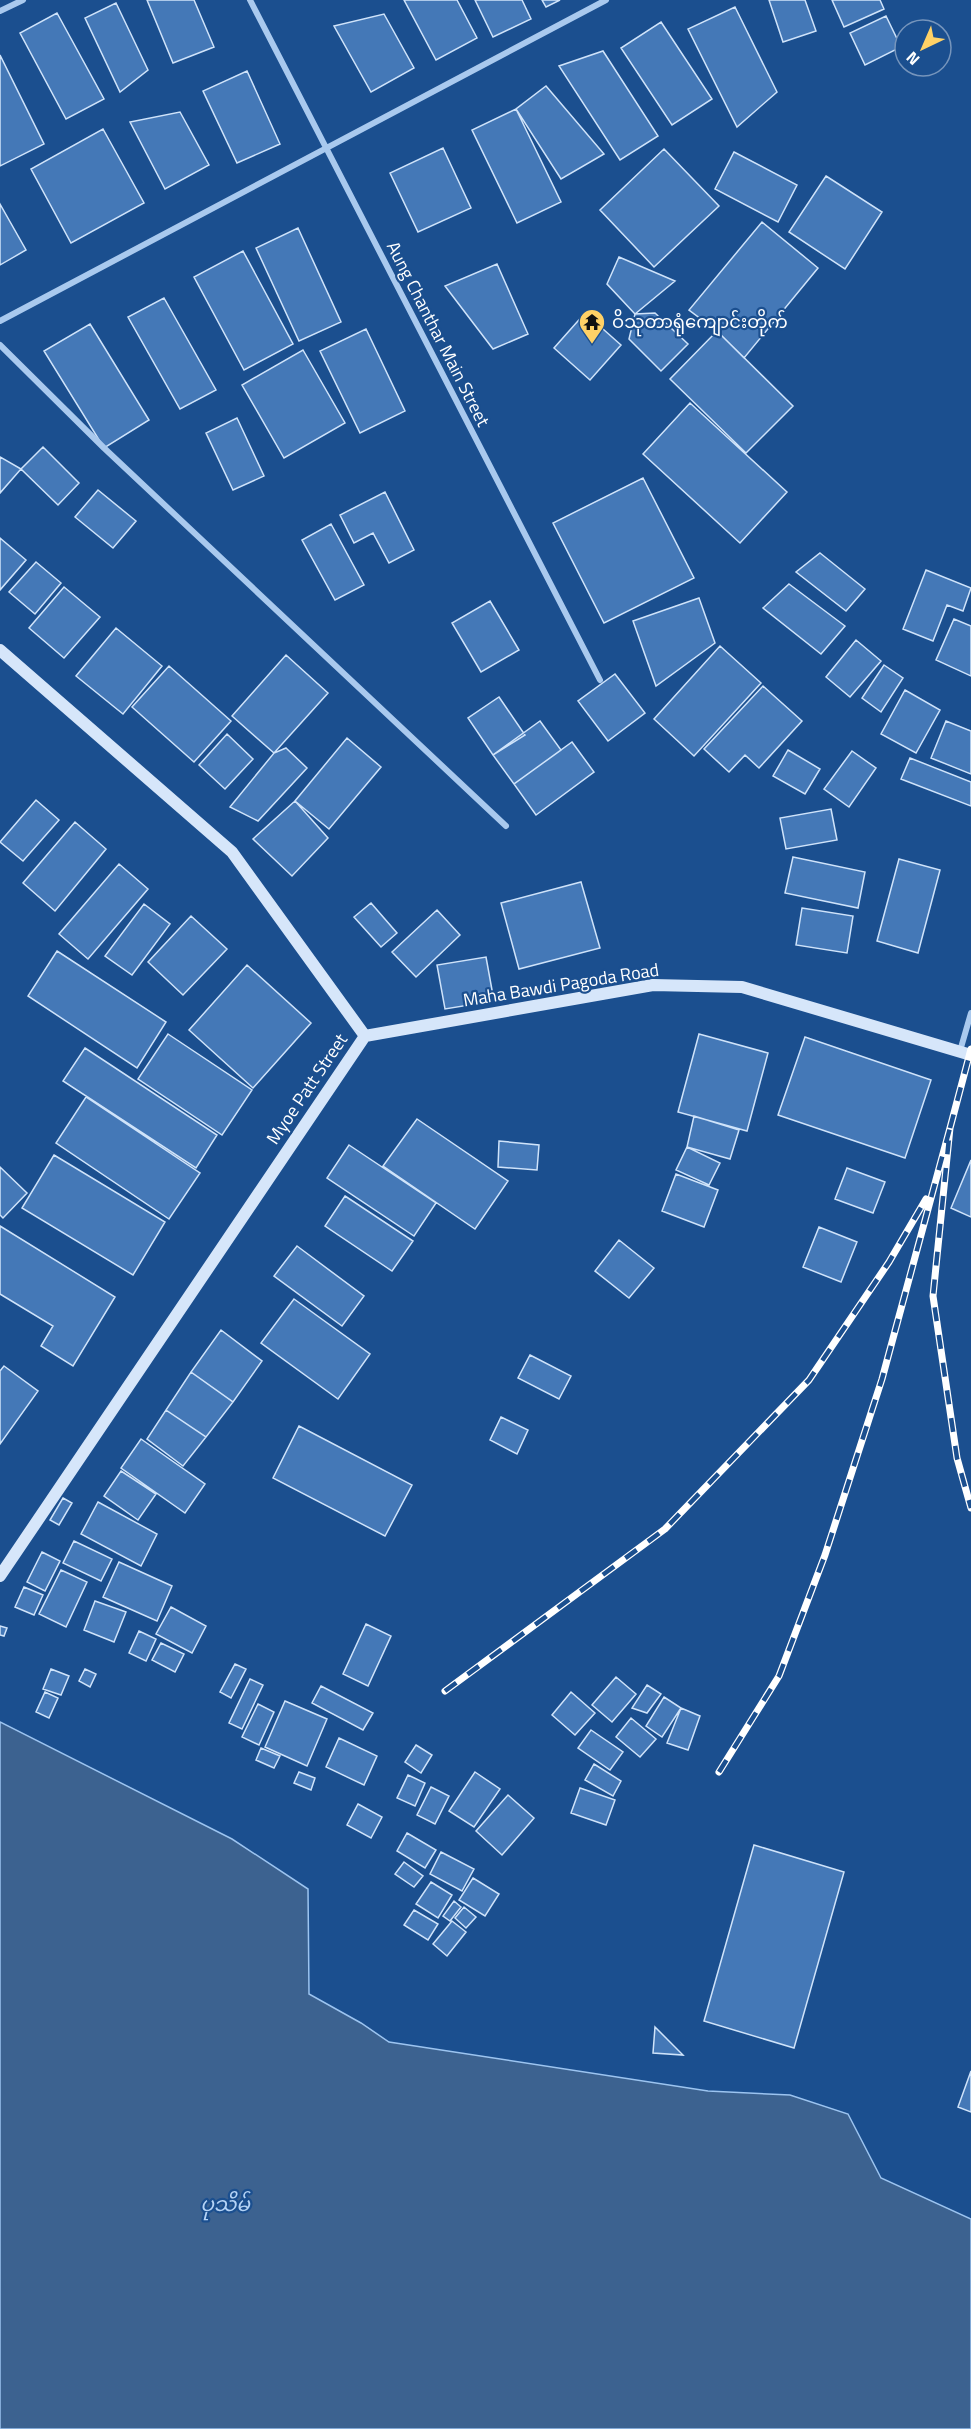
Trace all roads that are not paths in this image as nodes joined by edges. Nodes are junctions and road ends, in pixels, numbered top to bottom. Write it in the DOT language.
graph roads {
  1 [pos="23,0"];
  2 [pos="250,0"];
  3 [pos="606,0"];
  4 [pos="0,11"];
  5 [pos="326,149"];
  6 [pos="0,321"];
  7 [pos="0,345"];
  8 [pos="0,650"];
  9 [pos="600,680"];
  10 [pos="506,826"];
  11 [pos="971,1013"];
  12 [pos="365,1036"];
  13 [pos="966,1053"];
  14 [pos="0,1576"];
  1 -- 4 [label="street"];
  2 -- 5 [label="street, Aung Chanthar Main Street"];
  3 -- 5 [label="street"];
  5 -- 6 [label="street"];
  5 -- 9 [label="street, Aung Chanthar Main Street"];
  7 -- 10 [label="street"];
  8 -- 12 [label="street, Myoe Patt Street"];
  11 -- 13 [label="street"];
  12 -- 13 [label="street, Maha Bawdi Pagoda Road"];
  12 -- 14 [label="street, Myoe Patt Street"];
}
